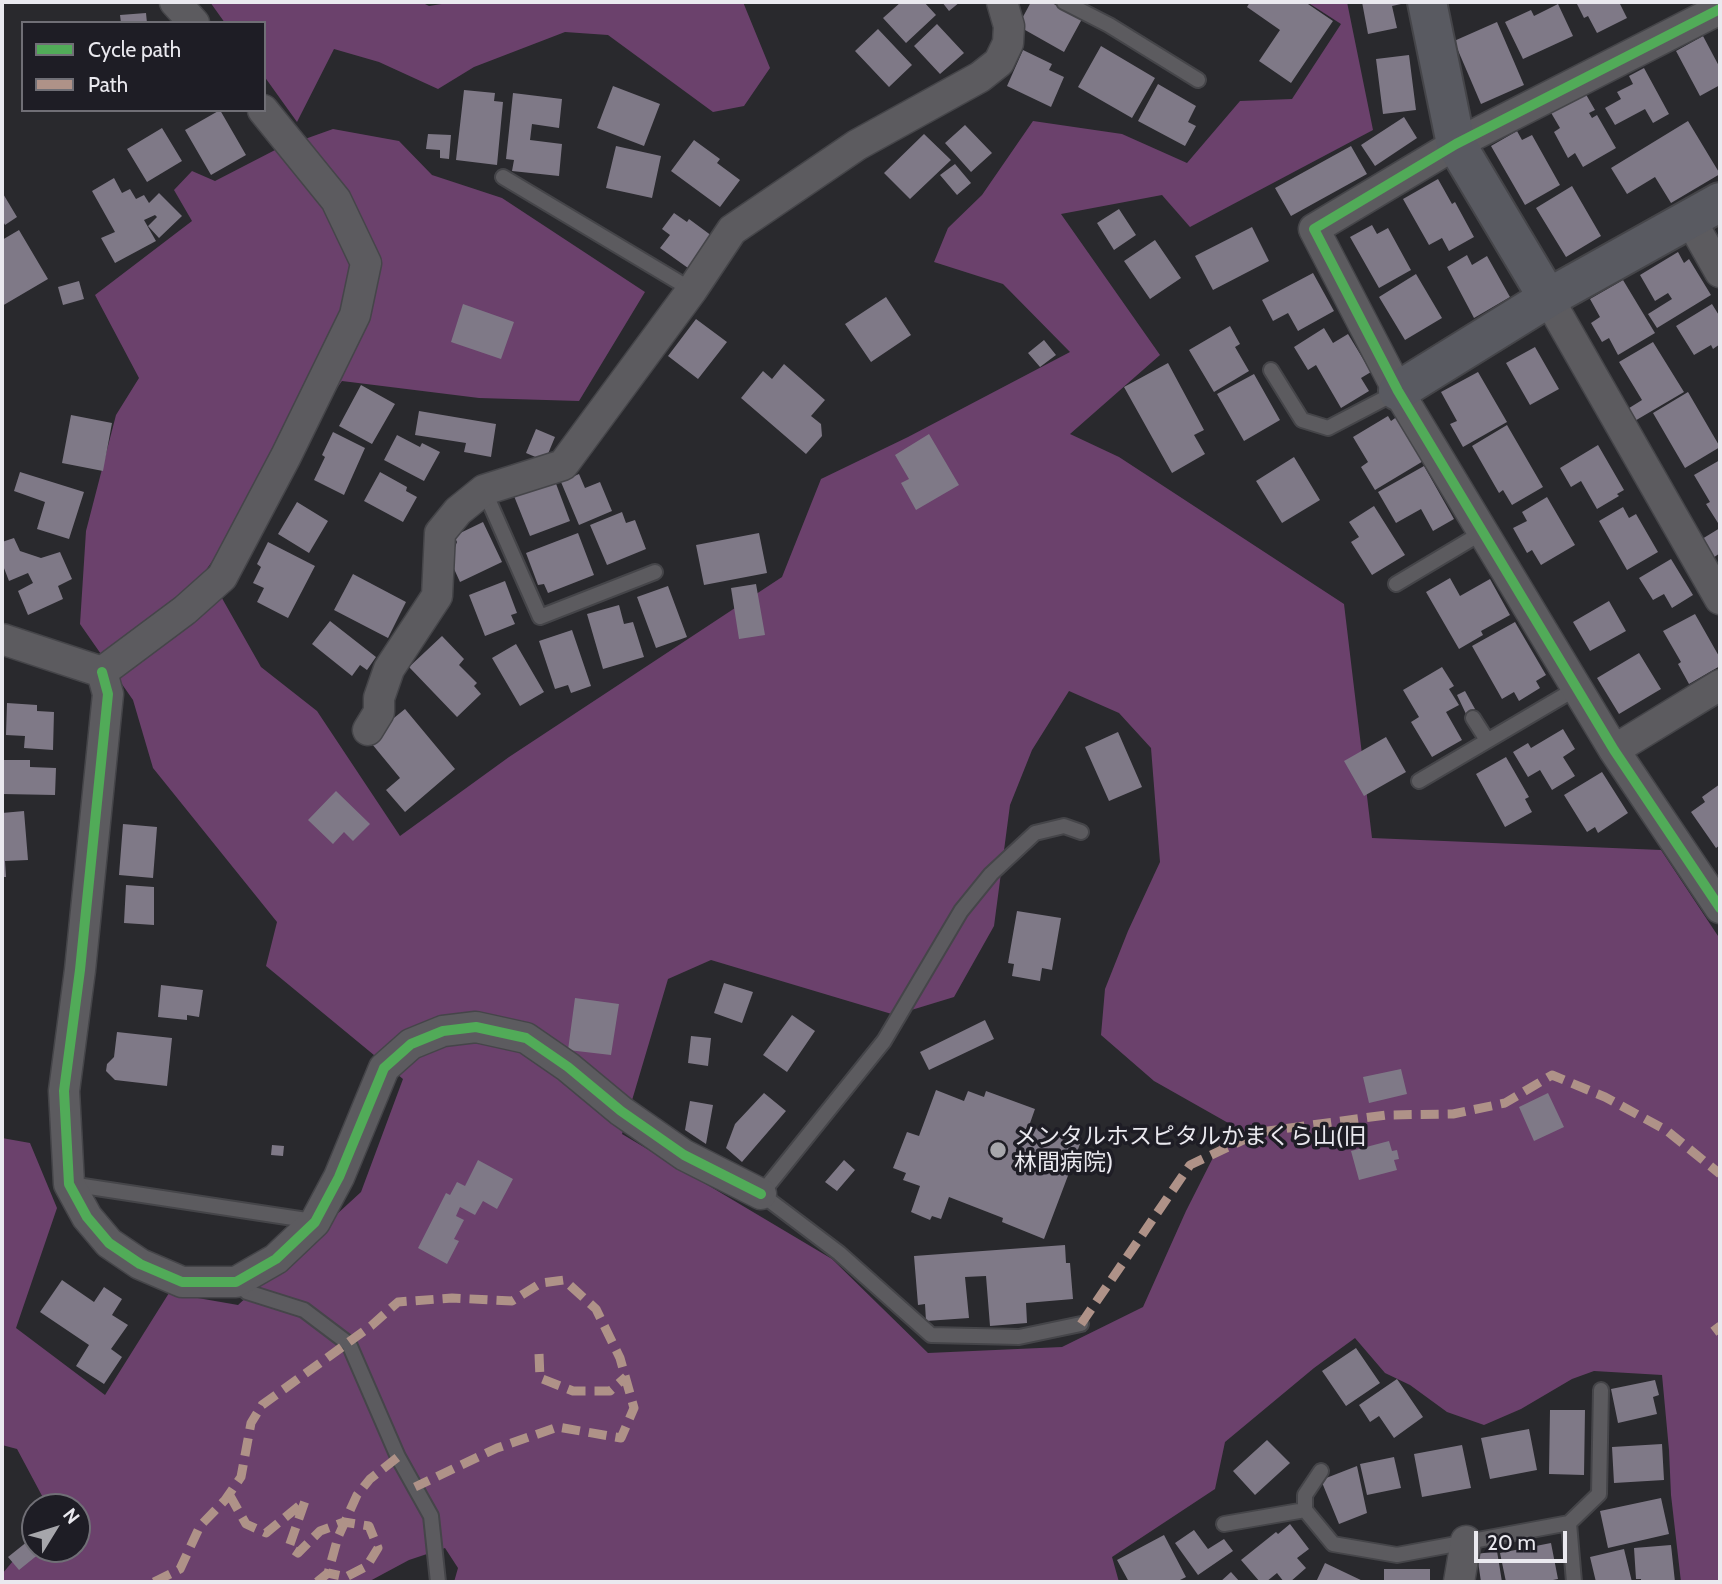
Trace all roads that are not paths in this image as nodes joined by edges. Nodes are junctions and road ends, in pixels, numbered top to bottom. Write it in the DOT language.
graph roads {
  1 [pos="175,2"];
  2 [pos="1003,2"];
  3 [pos="1064,2"];
  4 [pos="1427,2"];
  5 [pos="1720,9"];
  6 [pos="192,21"];
  7 [pos="1198,80"];
  8 [pos="264,112"];
  9 [pos="1456,144"];
  10 [pos="502,177"];
  11 [pos="1705,211"];
  12 [pos="1720,272"];
  13 [pos="692,290"];
  14 [pos="1548,298"];
  15 [pos="1271,370"];
  16 [pos="1398,391"];
  17 [pos="484,490"];
  18 [pos="1483,532"];
  19 [pos="654,572"];
  20 [pos="1396,583"];
  21 [pos="1720,599"];
  22 [pos="2,639"];
  23 [pos="102,672"];
  24 [pos="1720,685"];
  25 [pos="1577,688"];
  26 [pos="1473,718"];
  27 [pos="368,730"];
  28 [pos="1488,740"];
  29 [pos="1614,750"];
  30 [pos="1419,781"];
  31 [pos="1081,832"];
  32 [pos="1720,908"];
  33 [pos="69,1184"];
  34 [pos="761,1194"];
  35 [pos="315,1222"];
  36 [pos="236,1282"];
  37 [pos="1081,1324"];
  38 [pos="1601,1390"];
  39 [pos="1321,1471"];
  40 [pos="1305,1510"];
  41 [pos="1569,1523"];
  42 [pos="1224,1524"];
  43 [pos="1466,1542"];
  44 [pos="438,1582"];
  45 [pos="1459,1582"];
  46 [pos="1574,1582"];
  1 -- 6 [label="street"];
  2 -- 13 [label="street"];
  3 -- 7 [label="lane"];
  4 -- 9 [label="street"];
  5 -- 9 [label="street"];
  8 -- 23 [label="street"];
  9 -- 14 [label="street"];
  9 -- 16 [label="street"];
  10 -- 13 [label="lane"];
  11 -- 12 [label="street"];
  11 -- 14 [label="street"];
  13 -- 17 [label="street"];
  14 -- 16 [label="street"];
  14 -- 21 [label="street"];
  15 -- 16 [label="lane"];
  16 -- 18 [label="street"];
  17 -- 19 [label="lane"];
  17 -- 27 [label="street"];
  18 -- 20 [label="lane"];
  18 -- 25 [label="street"];
  22 -- 23 [label="street"];
  23 -- 33 [label="street"];
  24 -- 29 [label="street"];
  25 -- 28 [label="lane"];
  25 -- 29 [label="street"];
  26 -- 28 [label="lane"];
  28 -- 30 [label="lane"];
  29 -- 32 [label="street"];
  31 -- 34 [label="lane"];
  33 -- 35 [label="lane"];
  33 -- 36 [label="street"];
  34 -- 35 [label="street"];
  34 -- 37 [label="lane"];
  35 -- 36 [label="street"];
  36 -- 44 [label="lane"];
  38 -- 41 [label="lane"];
  39 -- 40 [label="lane"];
  40 -- 42 [label="lane"];
  40 -- 43 [label="lane"];
  41 -- 43 [label="lane"];
  41 -- 46 [label="lane"];
  43 -- 45 [label="street"];
}
